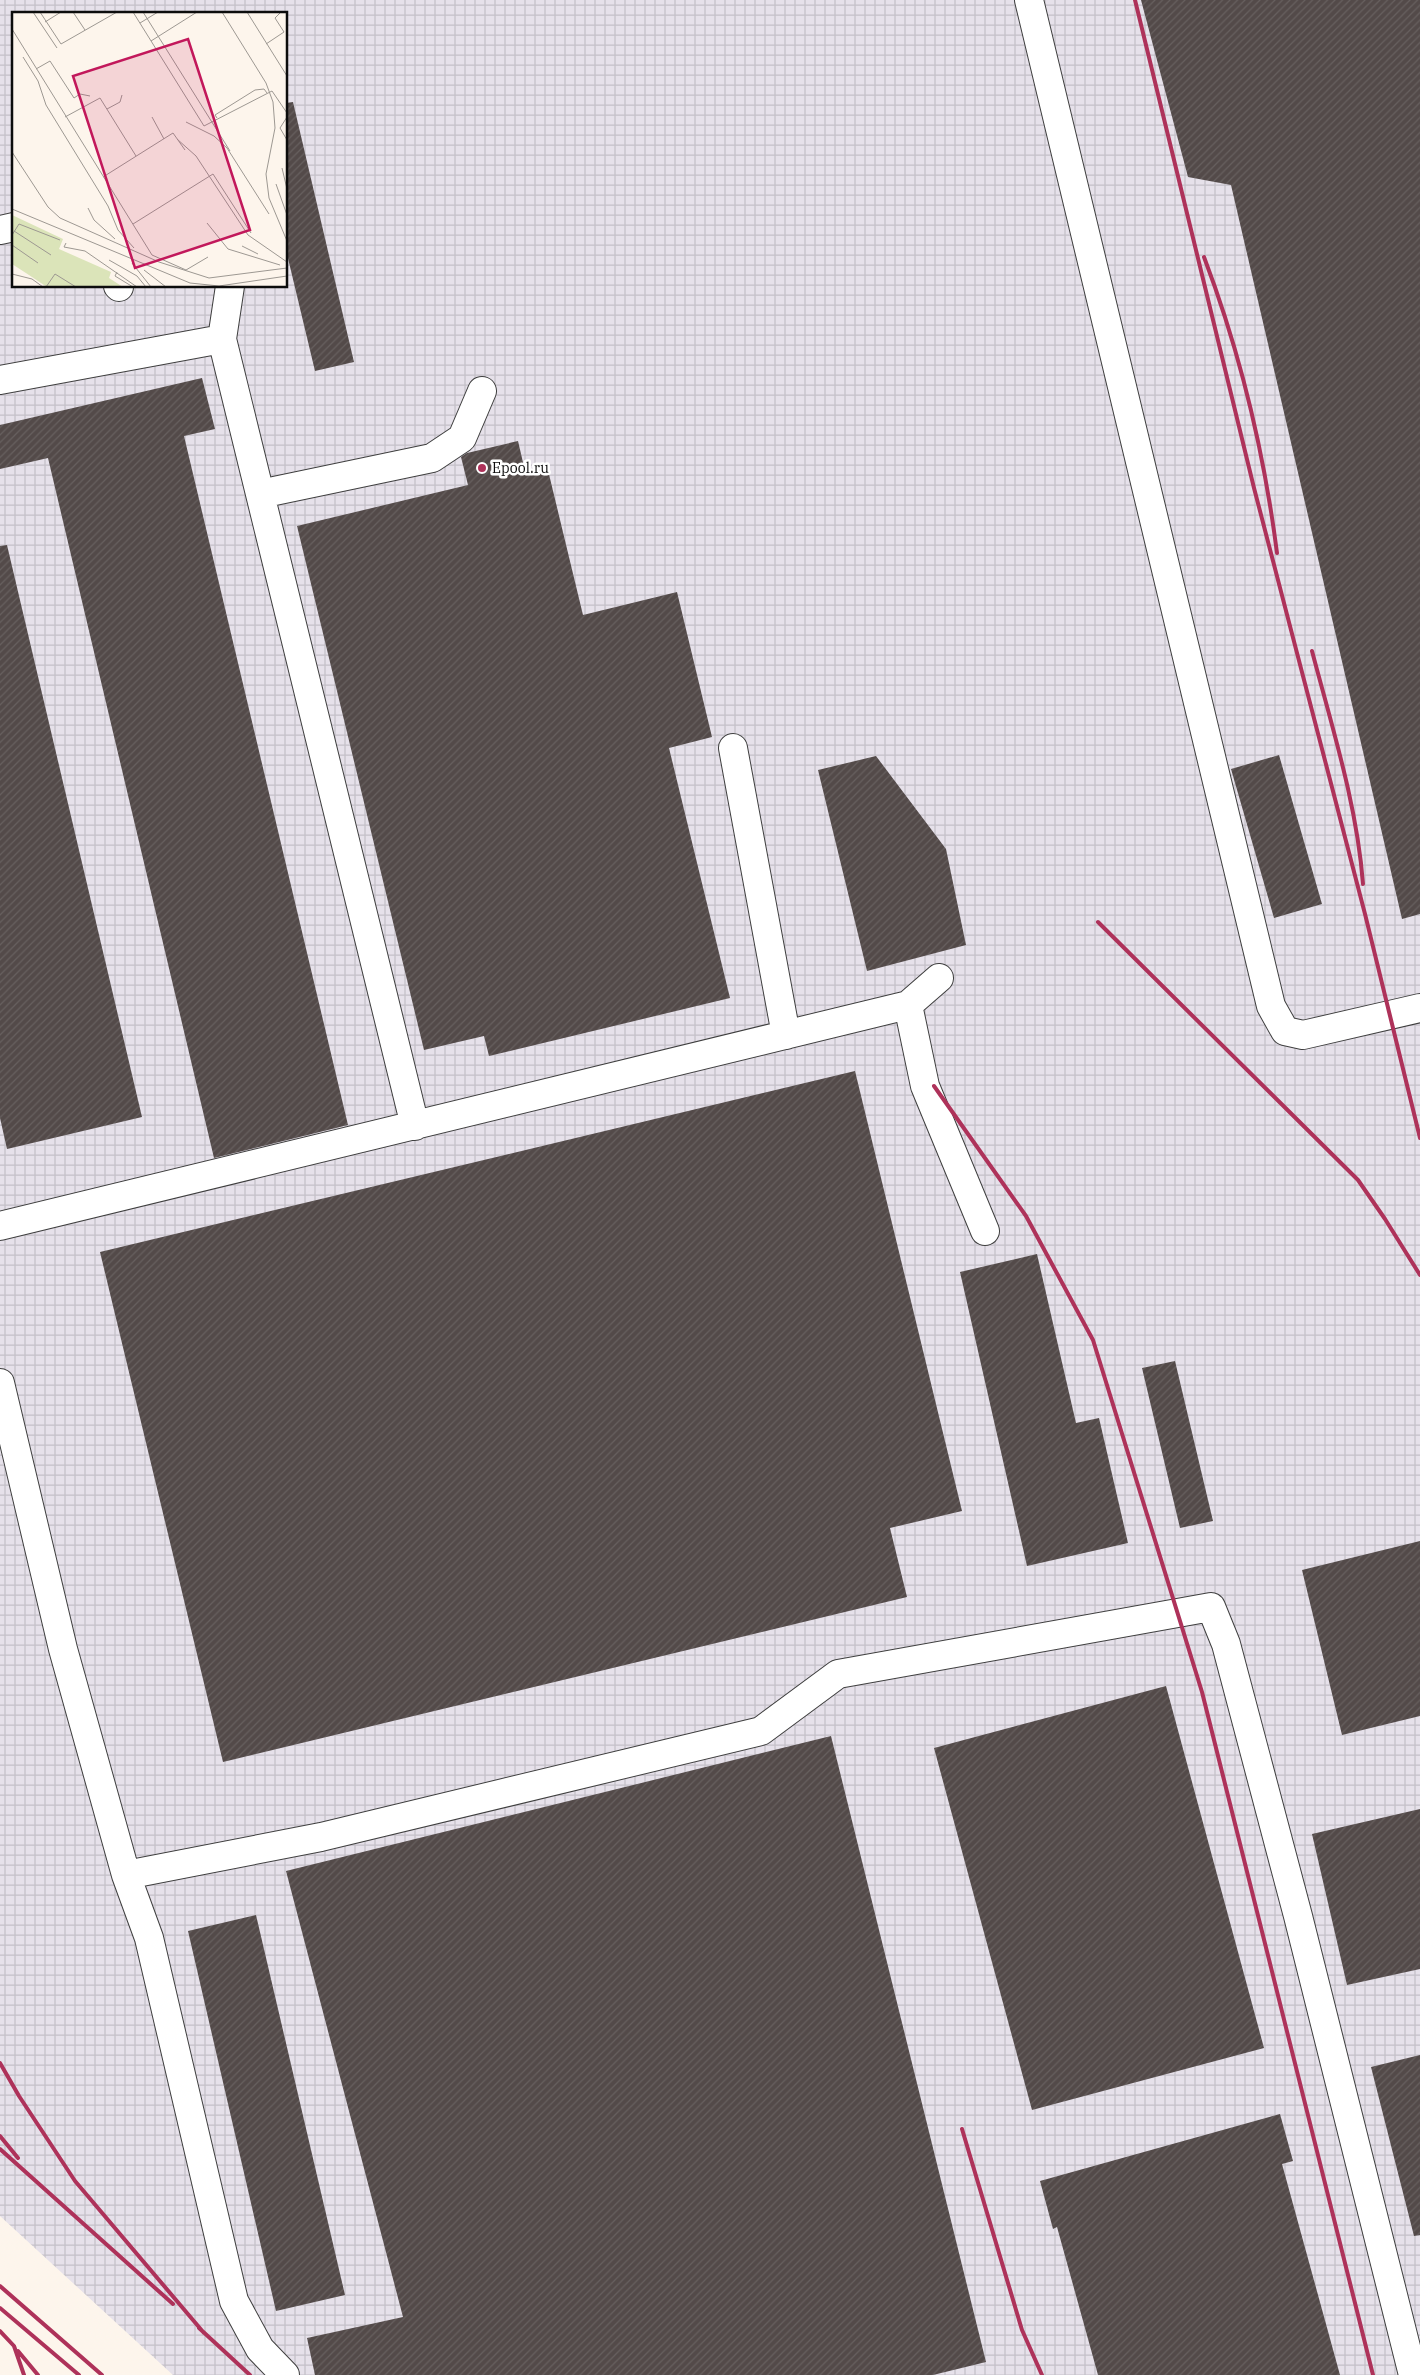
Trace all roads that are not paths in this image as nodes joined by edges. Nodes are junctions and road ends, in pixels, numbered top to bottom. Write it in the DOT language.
graph roads {
  1 [pos="1029,0"];
  2 [pos="230,288"];
  3 [pos="222,339"];
  4 [pos="0,380"];
  5 [pos="482,391"];
  6 [pos="260,494"];
  7 [pos="732,748"];
  8 [pos="939,978"];
  9 [pos="908,1005"];
  10 [pos="1420,1008"];
  11 [pos="786,1035"];
  12 [pos="415,1126"];
  13 [pos="0,1226"];
  14 [pos="985,1231"];
  15 [pos="0,1383"];
  16 [pos="126,1875"];
  17 [pos="285,2375"];
  18 [pos="1412,2375"];
  1 -- 10 [label="lane"];
  2 -- 3 [label="lane"];
  3 -- 4 [label="lane"];
  3 -- 6 [label="lane"];
  5 -- 6 [label="lane"];
  6 -- 12 [label="lane"];
  7 -- 11 [label="lane"];
  8 -- 9 [label="lane"];
  9 -- 11 [label="lane"];
  9 -- 14 [label="lane"];
  11 -- 12 [label="lane"];
  12 -- 13 [label="lane"];
  15 -- 16 [label="lane"];
  16 -- 17 [label="lane"];
  16 -- 18 [label="lane"];
}
